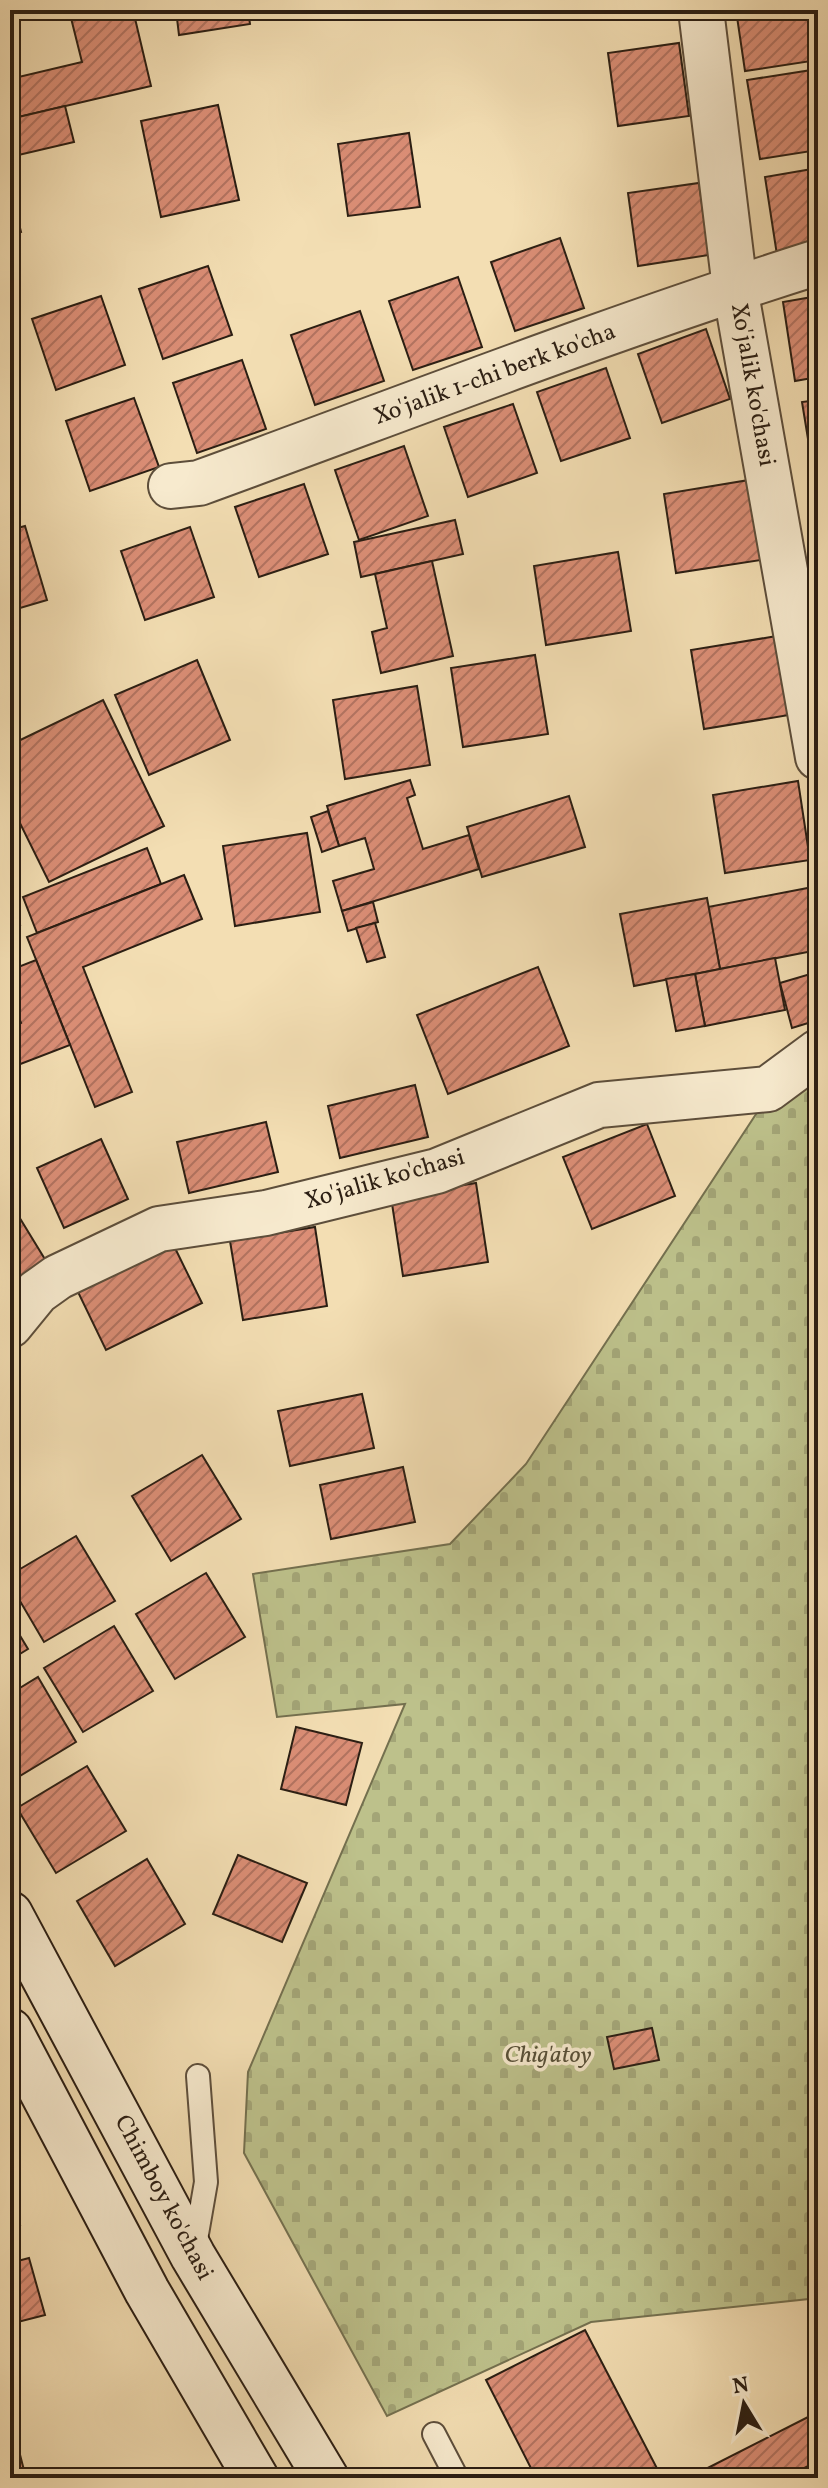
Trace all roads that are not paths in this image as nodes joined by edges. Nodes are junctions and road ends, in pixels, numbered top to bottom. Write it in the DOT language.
graph roads {
  1 [pos="701,10"];
  2 [pos="818,262"];
  3 [pos="735,288"];
  4 [pos="171,486"];
  5 [pos="818,757"];
  6 [pos="818,1052"];
  7 [pos="10,1325"];
  8 [pos="10,1914"];
  9 [pos="10,2031"];
  10 [pos="198,2076"];
  11 [pos="193,2256"];
  12 [pos="434,2434"];
  13 [pos="256,2478"];
  14 [pos="326,2478"];
  15 [pos="457,2478"];
  1 -- 3 [label="street, Xo'jalik ko'chasi"];
  2 -- 3 [label="street, Xo'jalik 1-chi berk ko'cha"];
  3 -- 4 [label="street, Xo'jalik 1-chi berk ko'cha"];
  3 -- 5 [label="street, Xo'jalik ko'chasi"];
  6 -- 7 [label="street, Xo'jalik ko'chasi"];
  8 -- 11 [label="street, Chimboy ko'chasi"];
  9 -- 13 [label="street"];
  10 -- 11 [label="lane"];
  11 -- 14 [label="street, Chimboy ko'chasi"];
  12 -- 15 [label="lane"];
}
